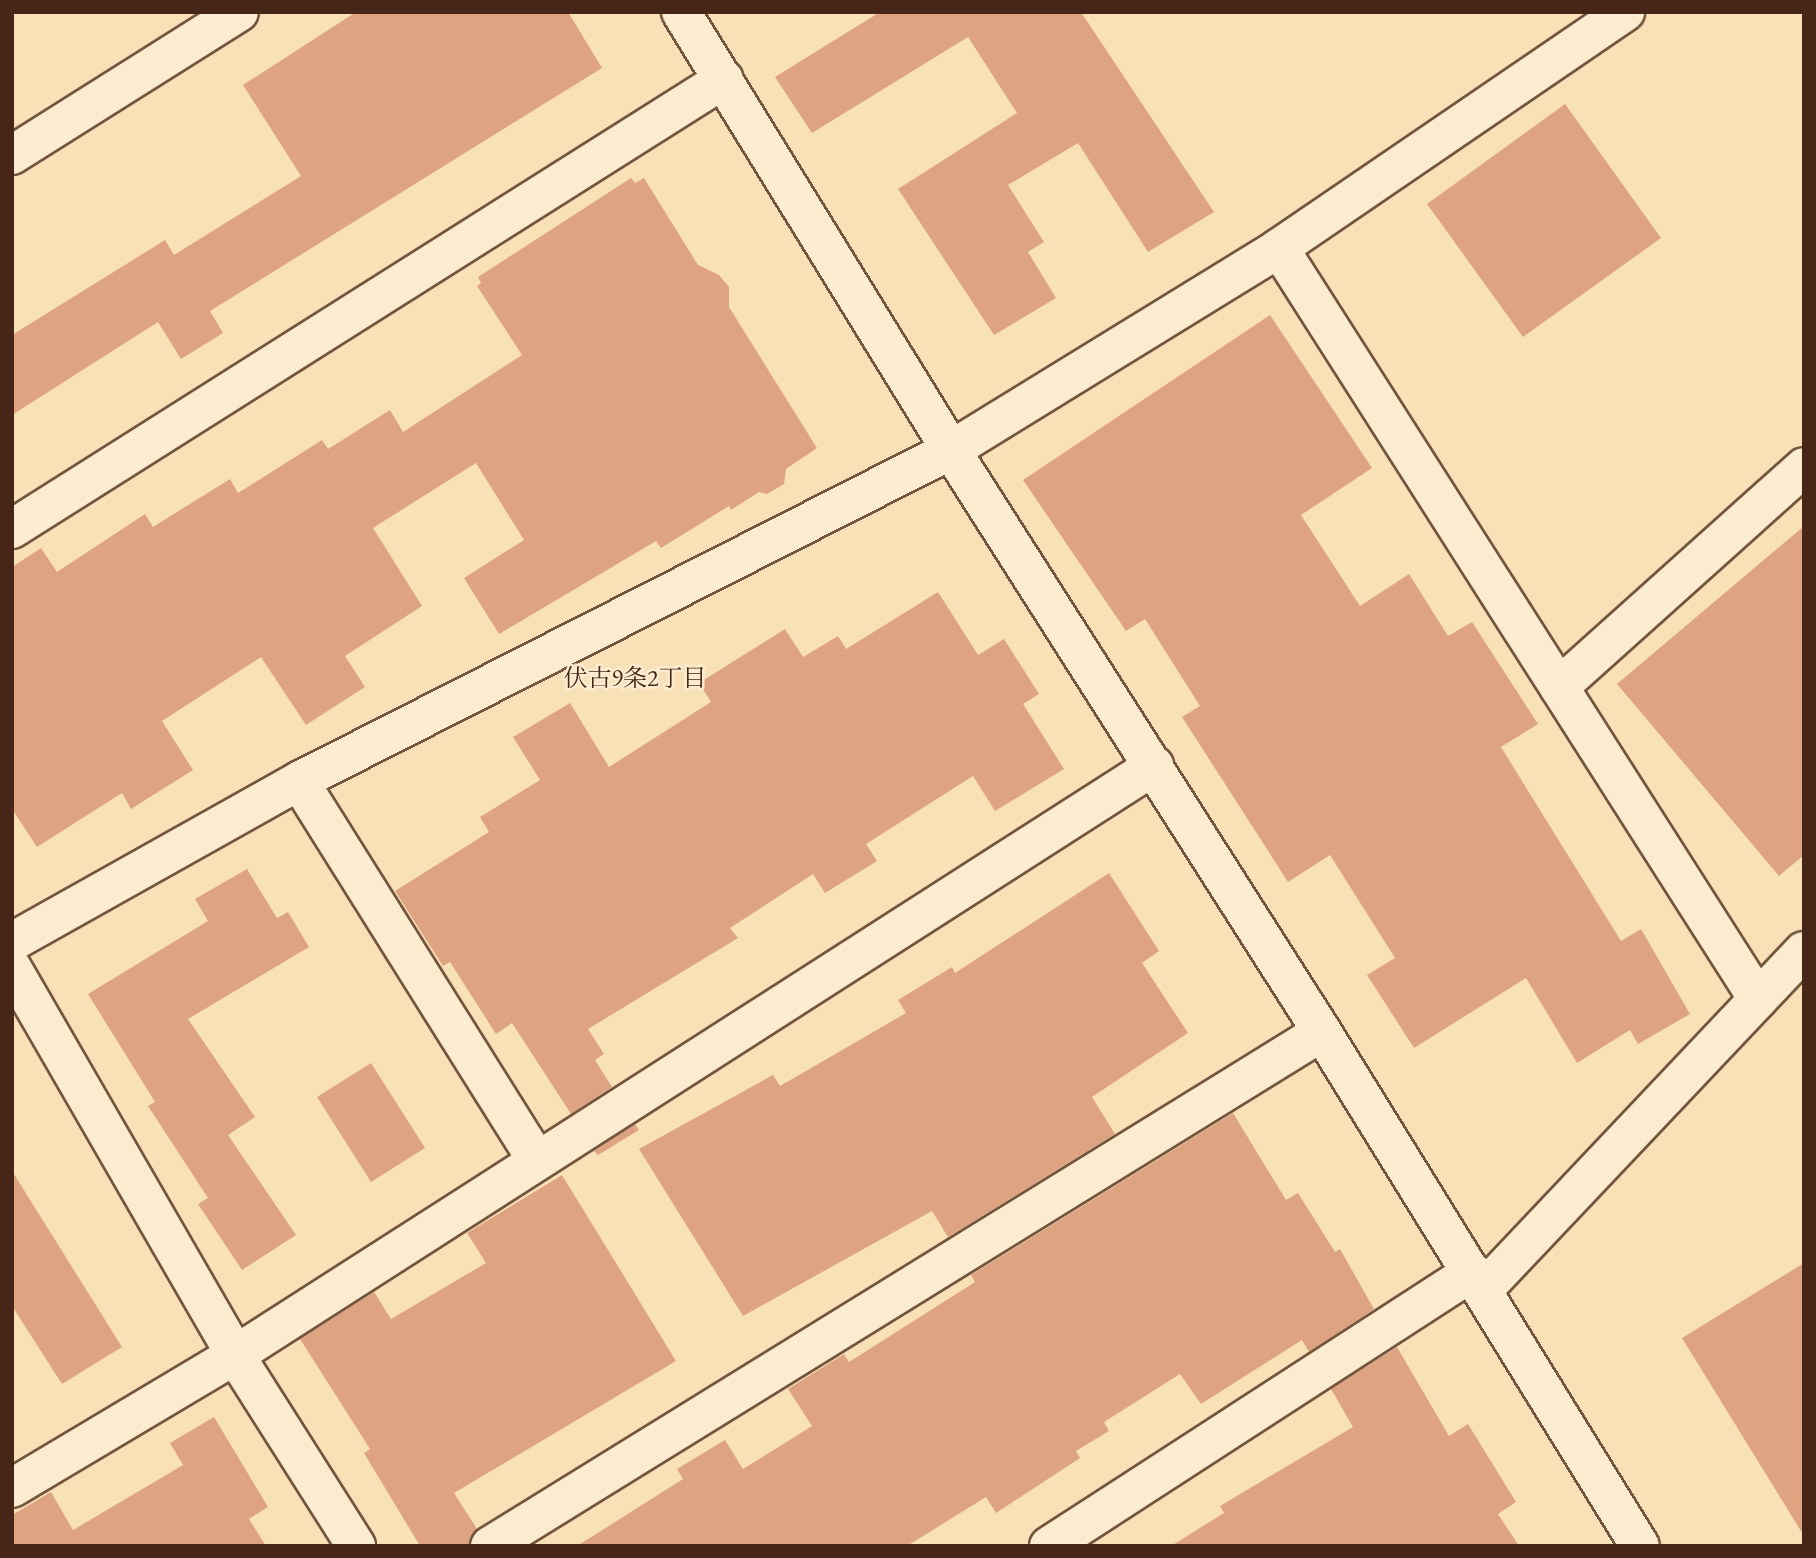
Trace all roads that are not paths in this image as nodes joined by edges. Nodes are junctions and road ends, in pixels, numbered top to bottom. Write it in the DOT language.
graph roads {
  1 [pos="681,12"];
  2 [pos="1625,12"];
  3 [pos="218,18"];
  4 [pos="724,79"];
  5 [pos="12,155"];
  6 [pos="1279,247"];
  7 [pos="951,450"];
  8 [pos="1804,467"];
  9 [pos="12,529"];
  10 [pos="1559,687"];
  11 [pos="1154,766"];
  12 [pos="299,781"];
  13 [pos="16,938"];
  14 [pos="1804,951"];
  15 [pos="1758,999"];
  16 [pos="1322,1032"];
  17 [pos="537,1161"];
  18 [pos="1478,1281"];
  19 [pos="235,1355"];
  20 [pos="12,1488"];
  21 [pos="356,1546"];
  22 [pos="490,1546"];
  23 [pos="1049,1546"];
  24 [pos="1640,1546"];
  1 -- 4 [label="street"];
  2 -- 6 [label="street"];
  3 -- 5 [label="street"];
  4 -- 7 [label="street"];
  4 -- 9 [label="street"];
  6 -- 7 [label="street"];
  6 -- 10 [label="street"];
  7 -- 11 [label="street"];
  7 -- 12 [label="street"];
  8 -- 10 [label="street"];
  10 -- 15 [label="street"];
  11 -- 16 [label="street"];
  11 -- 17 [label="street"];
  12 -- 13 [label="street"];
  12 -- 17 [label="street"];
  13 -- 19 [label="street"];
  14 -- 15 [label="street"];
  15 -- 18 [label="street"];
  16 -- 18 [label="street"];
  16 -- 22 [label="street"];
  17 -- 19 [label="street"];
  18 -- 23 [label="street"];
  18 -- 24 [label="street"];
  19 -- 20 [label="street"];
  19 -- 21 [label="street"];
}
